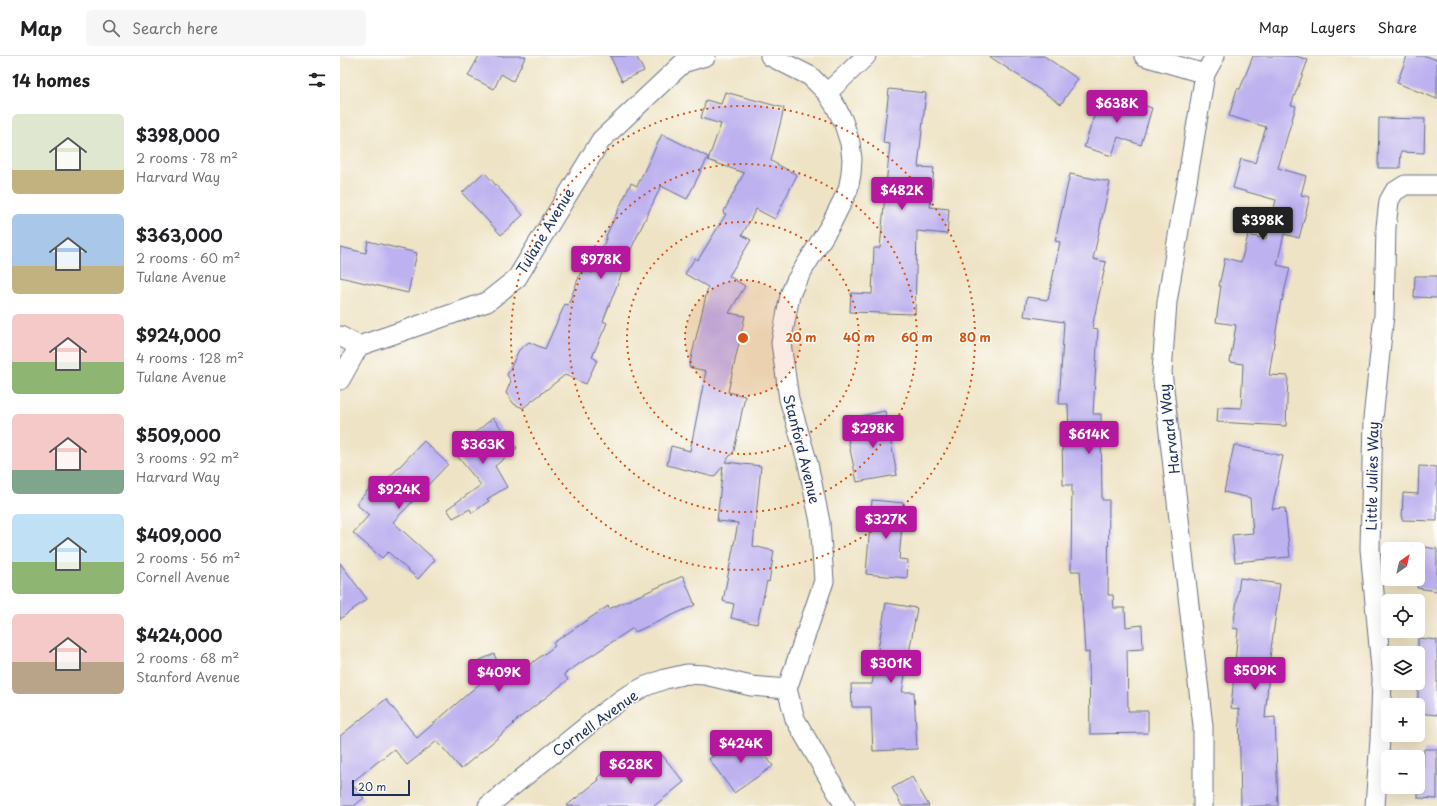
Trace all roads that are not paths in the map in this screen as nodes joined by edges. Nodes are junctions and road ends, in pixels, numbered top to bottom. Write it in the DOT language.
graph roads {
  1 [pos="706,56"];
  2 [pos="770,56"];
  3 [pos="866,56"];
  4 [pos="1144,56"];
  5 [pos="1215,56"];
  6 [pos="1205,74"];
  7 [pos="827,93"];
  8 [pos="1437,185"];
  9 [pos="340,336"];
  10 [pos="358,346"];
  11 [pos="340,380"];
  12 [pos="788,689"];
  13 [pos="488,806"];
  14 [pos="845,806"];
  15 [pos="1203,806"];
  16 [pos="1375,806"];
  1 -- 10 [label="street, Tulane Avenue"];
  2 -- 7 [label="street"];
  3 -- 7 [label="street"];
  4 -- 6 [label="street"];
  5 -- 6 [label="street, Harvard Way"];
  6 -- 15 [label="street, Harvard Way"];
  7 -- 12 [label="street, Stanford Avenue"];
  8 -- 16 [label="street, Little Julies Way"];
  9 -- 10 [label="street"];
  10 -- 11 [label="street"];
  12 -- 13 [label="street, Cornell Avenue"];
  12 -- 14 [label="street"];
}
